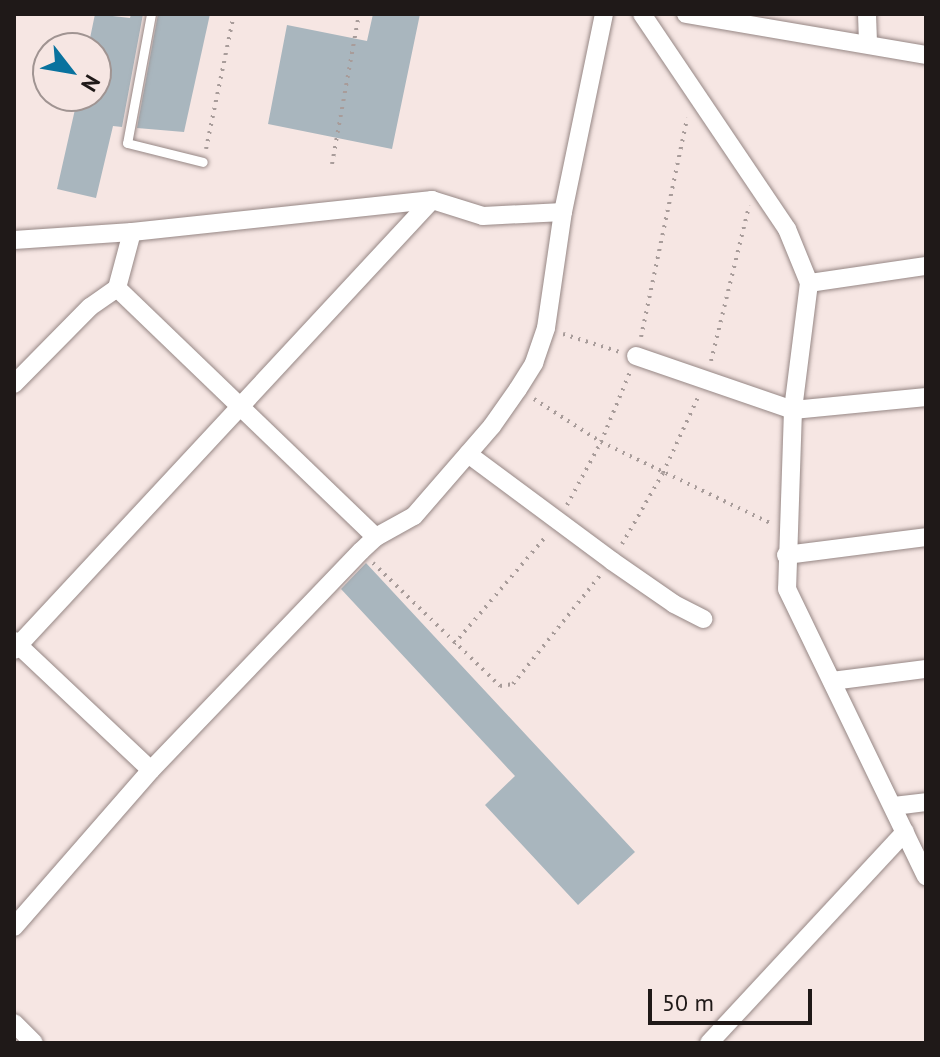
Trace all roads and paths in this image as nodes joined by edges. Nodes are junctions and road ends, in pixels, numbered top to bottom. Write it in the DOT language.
graph roads {
  1 [pos="151,14"];
  2 [pos="234,14"];
  3 [pos="359,14"];
  4 [pos="604,14"];
  5 [pos="642,14"];
  6 [pos="686,14"];
  7 [pos="867,14"];
  8 [pos="868,44"];
  9 [pos="926,55"];
  10 [pos="694,89"];
  11 [pos="203,162"];
  12 [pos="332,164"];
  13 [pos="756,181"];
  14 [pos="432,200"];
  15 [pos="563,212"];
  16 [pos="132,232"];
  17 [pos="14,240"];
  18 [pos="926,266"];
  19 [pos="809,283"];
  20 [pos="117,288"];
  21 [pos="546,328"];
  22 [pos="636,356"];
  23 [pos="706,379"];
  24 [pos="14,384"];
  25 [pos="518,389"];
  26 [pos="926,397"];
  27 [pos="240,404"];
  28 [pos="793,410"];
  29 [pos="601,442"];
  30 [pos="468,454"];
  31 [pos="663,473"];
  32 [pos="558,522"];
  33 [pos="787,531"];
  34 [pos="376,537"];
  35 [pos="926,537"];
  36 [pos="361,551"];
  37 [pos="786,555"];
  38 [pos="612,561"];
  39 [pos="703,619"];
  40 [pos="454,644"];
  41 [pos="16,645"];
  42 [pos="926,669"];
  43 [pos="832,681"];
  44 [pos="151,770"];
  45 [pos="926,802"];
  46 [pos="894,806"];
  47 [pos="905,832"];
  48 [pos="926,876"];
  49 [pos="14,927"];
  50 [pos="14,1023"];
  51 [pos="34,1043"];
  52 [pos="709,1043"];
  1 -- 11 [label="lane"];
  2 -- 11 [label="path"];
  3 -- 12 [label="path"];
  4 -- 15 [label="street"];
  5 -- 10 [label="street"];
  6 -- 8 [label="street"];
  7 -- 8 [label="street"];
  8 -- 9 [label="street"];
  10 -- 13 [label="street"];
  10 -- 22 [label="path"];
  13 -- 19 [label="street"];
  13 -- 23 [label="path"];
  14 -- 15 [label="street"];
  14 -- 16 [label="street"];
  14 -- 27 [label="street"];
  15 -- 21 [label="street"];
  16 -- 17 [label="street"];
  16 -- 20 [label="street"];
  18 -- 19 [label="street"];
  19 -- 28 [label="street"];
  20 -- 24 [label="street"];
  20 -- 27 [label="street"];
  21 -- 22 [label="path"];
  21 -- 25 [label="street"];
  22 -- 23 [label="street"];
  22 -- 29 [label="path"];
  23 -- 28 [label="street"];
  23 -- 31 [label="path"];
  25 -- 29 [label="path"];
  25 -- 30 [label="street"];
  26 -- 28 [label="street"];
  27 -- 34 [label="street"];
  27 -- 41 [label="street"];
  28 -- 33 [label="street"];
  29 -- 31 [label="path"];
  29 -- 32 [label="path"];
  30 -- 32 [label="street"];
  30 -- 34 [label="street"];
  31 -- 33 [label="path"];
  31 -- 38 [label="path"];
  32 -- 38 [label="street"];
  32 -- 40 [label="path"];
  33 -- 37 [label="street"];
  34 -- 36 [label="street"];
  35 -- 37 [label="street"];
  36 -- 40 [label="path"];
  36 -- 44 [label="street"];
  37 -- 43 [label="street"];
  38 -- 39 [label="street"];
  38 -- 40 [label="path"];
  41 -- 44 [label="street"];
  42 -- 43 [label="street"];
  43 -- 46 [label="street"];
  44 -- 49 [label="street"];
  45 -- 46 [label="street"];
  46 -- 47 [label="street"];
  47 -- 48 [label="street"];
  47 -- 52 [label="street"];
  50 -- 51 [label="street"];
}
